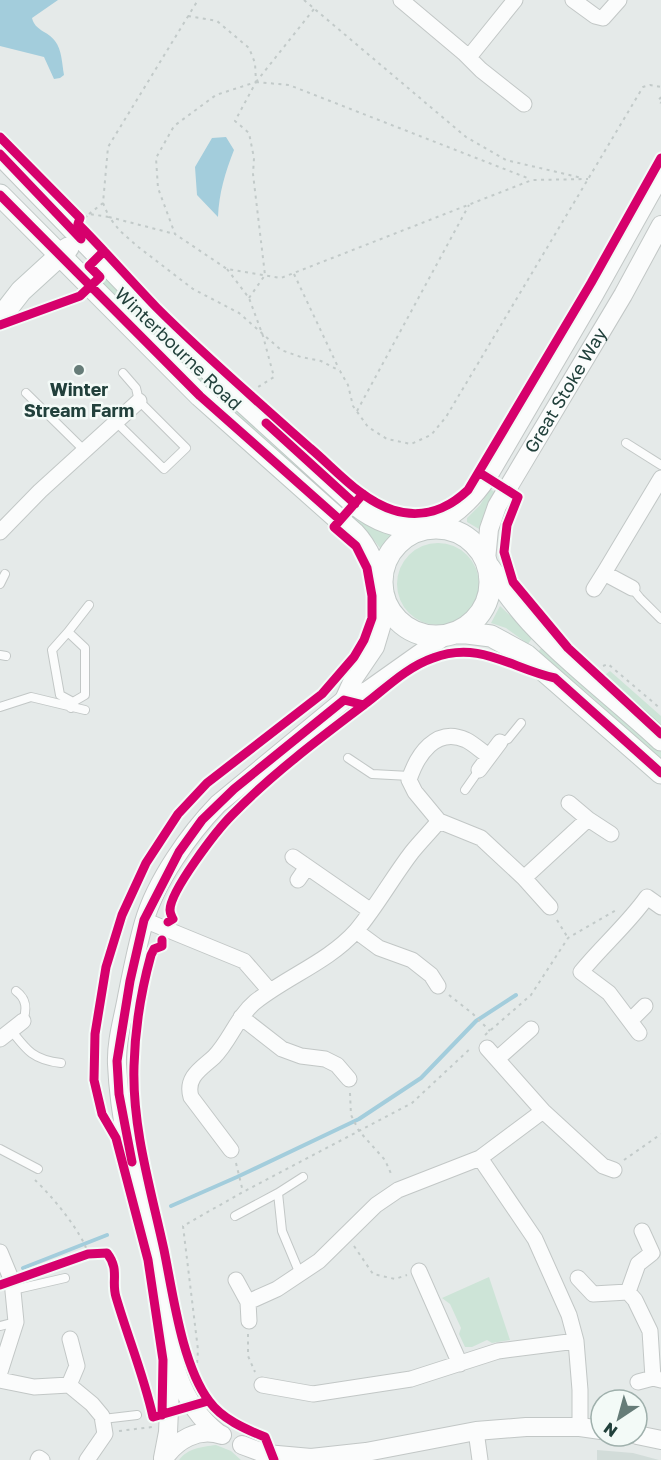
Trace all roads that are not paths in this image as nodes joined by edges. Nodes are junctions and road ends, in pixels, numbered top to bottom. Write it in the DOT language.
graph roads {
  1 [pos="401,0"];
  2 [pos="515,0"];
  3 [pos="573,0"];
  4 [pos="619,0"];
  5 [pos="469,57"];
  6 [pos="524,104"];
  7 [pos="0,154"];
  8 [pos="661,175"];
  9 [pos="0,195"];
  10 [pos="661,225"];
  11 [pos="82,229"];
  12 [pos="60,256"];
  13 [pos="0,318"];
  14 [pos="123,373"];
  15 [pos="26,393"];
  16 [pos="139,401"];
  17 [pos="116,422"];
  18 [pos="626,442"];
  19 [pos="85,451"];
  20 [pos="661,465"];
  21 [pos="661,478"];
  22 [pos="426,529"];
  23 [pos="0,532"];
  24 [pos="487,562"];
  25 [pos="604,573"];
  26 [pos="5,574"];
  27 [pos="0,584"];
  28 [pos="632,588"];
  29 [pos="594,589"];
  30 [pos="384,594"];
  31 [pos="88,605"];
  32 [pos="661,619"];
  33 [pos="68,632"];
  34 [pos="448,634"];
  35 [pos="344,700"];
  36 [pos="72,705"];
  37 [pos="0,707"];
  38 [pos="85,710"];
  39 [pos="521,723"];
  40 [pos="661,740"];
  41 [pos="500,742"];
  42 [pos="489,756"];
  43 [pos="348,758"];
  44 [pos="479,770"];
  45 [pos="661,773"];
  46 [pos="410,776"];
  47 [pos="465,790"];
  48 [pos="569,803"];
  49 [pos="588,819"];
  50 [pos="439,821"];
  51 [pos="611,834"];
  52 [pos="293,857"];
  53 [pos="307,867"];
  54 [pos="524,878"];
  55 [pos="298,880"];
  56 [pos="550,907"];
  57 [pos="661,907"];
  58 [pos="371,911"];
  59 [pos="144,920"];
  60 [pos="356,930"];
  61 [pos="438,986"];
  62 [pos="270,991"];
  63 [pos="16,992"];
  64 [pos="645,1006"];
  65 [pos="241,1017"];
  66 [pos="531,1029"];
  67 [pos="11,1030"];
  68 [pos="62,1063"];
  69 [pos="349,1078"];
  70 [pos="543,1111"];
  71 [pos="0,1149"];
  72 [pos="231,1150"];
  73 [pos="480,1158"];
  74 [pos="38,1169"];
  75 [pos="605,1171"];
  76 [pos="303,1177"];
  77 [pos="278,1193"];
  78 [pos="235,1216"];
  79 [pos="642,1232"];
  80 [pos="0,1252"];
  81 [pos="419,1271"];
  82 [pos="300,1274"];
  83 [pos="65,1278"];
  84 [pos="578,1278"];
  85 [pos="236,1280"];
  86 [pos="13,1290"];
  87 [pos="628,1292"];
  88 [pos="248,1302"];
  89 [pos="249,1321"];
  90 [pos="16,1322"];
  91 [pos="0,1326"];
  92 [pos="70,1339"];
  93 [pos="576,1341"];
  94 [pos="180,1362"];
  95 [pos="460,1364"];
  96 [pos="0,1372"];
  97 [pos="657,1379"];
  98 [pos="0,1380"];
  99 [pos="638,1382"];
  100 [pos="69,1385"];
  101 [pos="262,1385"];
  102 [pos="137,1414"];
  103 [pos="103,1419"];
  104 [pos="580,1427"];
  105 [pos="589,1428"];
  106 [pos="476,1431"];
  107 [pos="218,1434"];
  108 [pos="247,1453"];
  109 [pos="310,1459"];
  110 [pos="87,1460"];
  111 [pos="163,1460"];
  112 [pos="480,1460"];
  1 -- 5 [label="street"];
  2 -- 5 [label="street"];
  3 -- 4 [label="street"];
  5 -- 6 [label="street"];
  7 -- 11 [label="main road, Winterbourne Road"];
  8 -- 22 [label="street, Great Stoke Way"];
  9 -- 12 [label="main road, Winterbourne Road"];
  10 -- 24 [label="street, Great Stoke Way"];
  11 -- 12 [label="main road"];
  11 -- 22 [label="main road, Winterbourne Road"];
  12 -- 13 [label="main road"];
  12 -- 30 [label="main road, Winterbourne Road"];
  14 -- 16 [label="lane"];
  15 -- 19 [label="lane"];
  16 -- 17 [label="street"];
  16 -- 17 [label="lane"];
  17 -- 19 [label="street"];
  18 -- 20 [label="lane"];
  19 -- 23 [label="street"];
  21 -- 25 [label="street"];
  22 -- 24 [label="main road"];
  22 -- 30 [label="main road"];
  24 -- 34 [label="main road"];
  24 -- 40 [label="main road"];
  25 -- 28 [label="street"];
  25 -- 29 [label="street"];
  26 -- 27 [label="lane"];
  28 -- 32 [label="lane"];
  30 -- 34 [label="main road"];
  30 -- 35 [label="street"];
  31 -- 33 [label="lane"];
  33 -- 36 [label="lane"];
  33 -- 36 [label="lane"];
  34 -- 35 [label="street"];
  34 -- 45 [label="main road"];
  35 -- 59 [label="street"];
  36 -- 37 [label="lane"];
  36 -- 38 [label="lane"];
  39 -- 41 [label="lane"];
  41 -- 42 [label="street"];
  42 -- 44 [label="street"];
  42 -- 46 [label="street"];
  43 -- 46 [label="lane"];
  44 -- 47 [label="lane"];
  46 -- 50 [label="street"];
  48 -- 49 [label="street"];
  49 -- 51 [label="street"];
  49 -- 54 [label="street"];
  50 -- 54 [label="street"];
  50 -- 58 [label="street"];
  52 -- 53 [label="street"];
  53 -- 55 [label="street"];
  53 -- 58 [label="street"];
  54 -- 56 [label="street"];
  57 -- 64 [label="street"];
  58 -- 60 [label="street"];
  59 -- 62 [label="street"];
  59 -- 94 [label="street"];
  60 -- 61 [label="street"];
  60 -- 62 [label="street"];
  62 -- 65 [label="street"];
  63 -- 67 [label="lane"];
  65 -- 69 [label="street"];
  65 -- 72 [label="street"];
  66 -- 70 [label="street"];
  67 -- 68 [label="lane"];
  70 -- 73 [label="street"];
  70 -- 75 [label="street"];
  71 -- 74 [label="lane"];
  73 -- 82 [label="street"];
  73 -- 93 [label="street"];
  76 -- 77 [label="lane"];
  77 -- 78 [label="lane"];
  77 -- 82 [label="lane"];
  79 -- 87 [label="street"];
  80 -- 86 [label="street"];
  81 -- 95 [label="street"];
  82 -- 88 [label="street"];
  83 -- 86 [label="lane"];
  84 -- 87 [label="street"];
  85 -- 88 [label="street"];
  86 -- 90 [label="street"];
  87 -- 97 [label="street"];
  88 -- 89 [label="street"];
  90 -- 91 [label="lane"];
  90 -- 96 [label="street"];
  92 -- 100 [label="street"];
  93 -- 95 [label="street"];
  93 -- 104 [label="street"];
  94 -- 107 [label="street"];
  94 -- 111 [label="street"];
  95 -- 101 [label="street"];
  97 -- 99 [label="street"];
  98 -- 100 [label="street"];
  100 -- 103 [label="street"];
  102 -- 103 [label="lane"];
  103 -- 110 [label="street"];
  104 -- 105 [label="street"];
  104 -- 106 [label="street"];
  106 -- 109 [label="street"];
  106 -- 112 [label="street"];
  107 -- 108 [label="street"];
  107 -- 111 [label="street"];
  108 -- 109 [label="street"];
}
